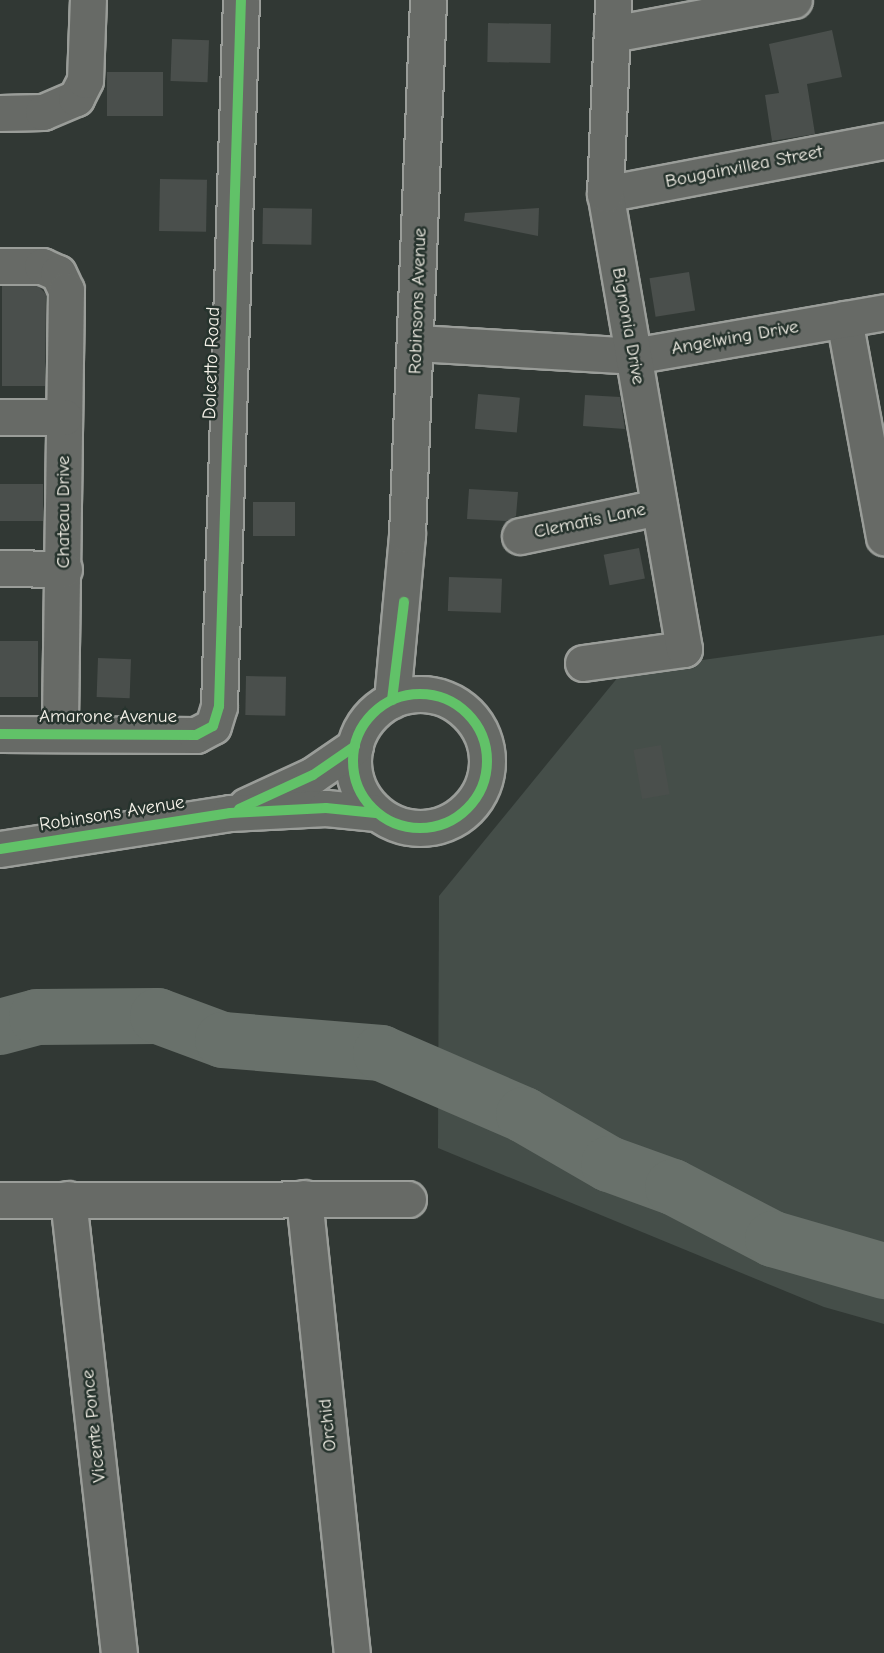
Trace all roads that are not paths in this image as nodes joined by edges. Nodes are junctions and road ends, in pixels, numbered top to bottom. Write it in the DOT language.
graph roads {
  1 [pos="88,0"];
  2 [pos="241,0"];
  3 [pos="428,0"];
  4 [pos="794,0"];
  5 [pos="612,17"];
  6 [pos="0,113"];
  7 [pos="884,141"];
  8 [pos="605,194"];
  9 [pos="0,266"];
  10 [pos="884,312"];
  11 [pos="844,319"];
  12 [pos="417,343"];
  13 [pos="633,356"];
  14 [pos="0,417"];
  15 [pos="64,417"];
  16 [pos="659,507"];
  17 [pos="520,536"];
  18 [pos="884,537"];
  19 [pos="0,568"];
  20 [pos="64,569"];
  21 [pos="404,602"];
  22 [pos="583,663"];
  23 [pos="434,695"];
  24 [pos="392,699"];
  25 [pos="213,726"];
  26 [pos="0,734"];
  27 [pos="60,734"];
  28 [pos="355,746"];
  29 [pos="230,813"];
  30 [pos="376,813"];
  31 [pos="0,849"];
  32 [pos="304,1198"];
  33 [pos="68,1199"];
  34 [pos="408,1199"];
  35 [pos="0,1200"];
  36 [pos="119,1653"];
  37 [pos="352,1653"];
  1 -- 6 [label="street"];
  2 -- 25 [label="street, Dolcetto Road"];
  3 -- 12 [label="street, Robinsons Avenue"];
  4 -- 5 [label="street"];
  5 -- 8 [label="street, Bignonia Drive"];
  7 -- 8 [label="street, Bougainvillea Street"];
  8 -- 13 [label="street, Bignonia Drive"];
  9 -- 15 [label="street, Chateau Drive"];
  10 -- 11 [label="street, Angelwing Drive"];
  11 -- 13 [label="street, Angelwing Drive"];
  11 -- 18 [label="street"];
  12 -- 13 [label="street, Angelwing Drive"];
  12 -- 21 [label="street, Robinsons Avenue"];
  13 -- 16 [label="street, Bignonia Drive"];
  14 -- 15 [label="street"];
  15 -- 20 [label="street, Chateau Drive"];
  16 -- 17 [label="street, Clematis Lane"];
  16 -- 22 [label="street, Bignonia Drive"];
  19 -- 20 [label="street"];
  20 -- 27 [label="street, Chateau Drive"];
  21 -- 23 [label="street, Robinsons Avenue"];
  21 -- 24 [label="street, Robinsons Avenue"];
  23 -- 24 [label="street"];
  23 -- 30 [label="street"];
  24 -- 28 [label="street"];
  25 -- 27 [label="street, Amarone Avenue"];
  26 -- 27 [label="street, Amarone Avenue"];
  28 -- 29 [label="street, Robinsons Avenue"];
  28 -- 30 [label="street"];
  29 -- 30 [label="street, Robinsons Avenue"];
  29 -- 31 [label="street, Robinsons Avenue"];
  32 -- 33 [label="street"];
  32 -- 34 [label="street"];
  32 -- 37 [label="street, Orchid"];
  33 -- 35 [label="street"];
  33 -- 36 [label="street, Vicente Ponce"];
}
